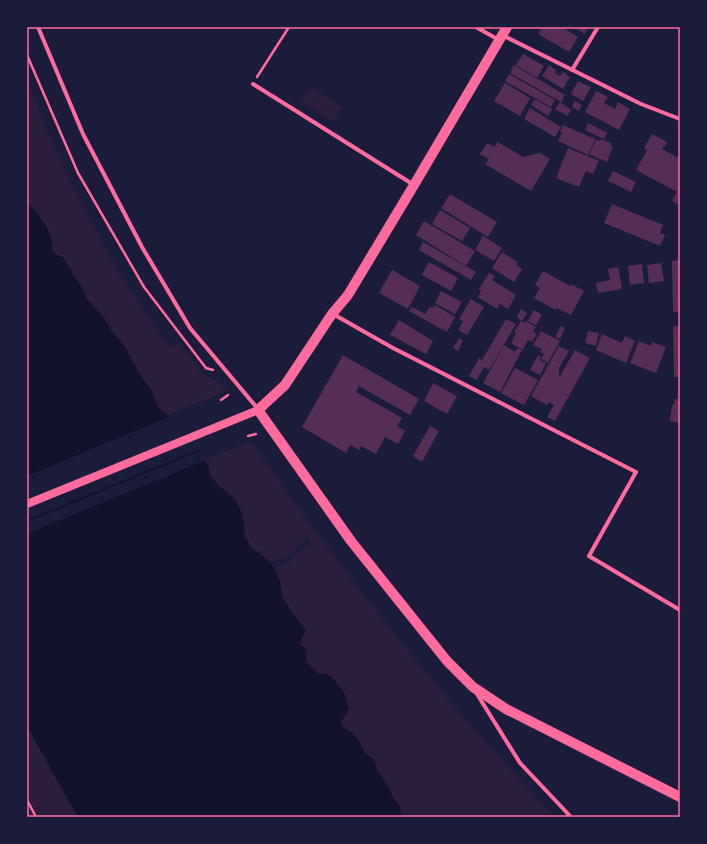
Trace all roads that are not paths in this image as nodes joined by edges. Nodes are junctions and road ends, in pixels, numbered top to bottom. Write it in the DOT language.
graph roads {
  1 [pos="38,27"];
  2 [pos="476,27"];
  3 [pos="598,27"];
  4 [pos="503,34"];
  5 [pos="572,70"];
  6 [pos="253,84"];
  7 [pos="680,119"];
  8 [pos="414,185"];
  9 [pos="332,314"];
  10 [pos="258,410"];
  11 [pos="27,504"];
  12 [pos="680,610"];
  13 [pos="473,687"];
  14 [pos="680,797"];
  15 [pos="571,817"];
  1 -- 10 [label="street"];
  2 -- 4 [label="street"];
  3 -- 5 [label="street"];
  4 -- 5 [label="street"];
  4 -- 8 [label="main road"];
  5 -- 7 [label="street"];
  6 -- 8 [label="street"];
  8 -- 9 [label="main road"];
  9 -- 10 [label="main road"];
  9 -- 12 [label="street"];
  10 -- 11 [label="main road"];
  10 -- 13 [label="main road"];
  13 -- 14 [label="main road"];
  13 -- 15 [label="street"];
}
